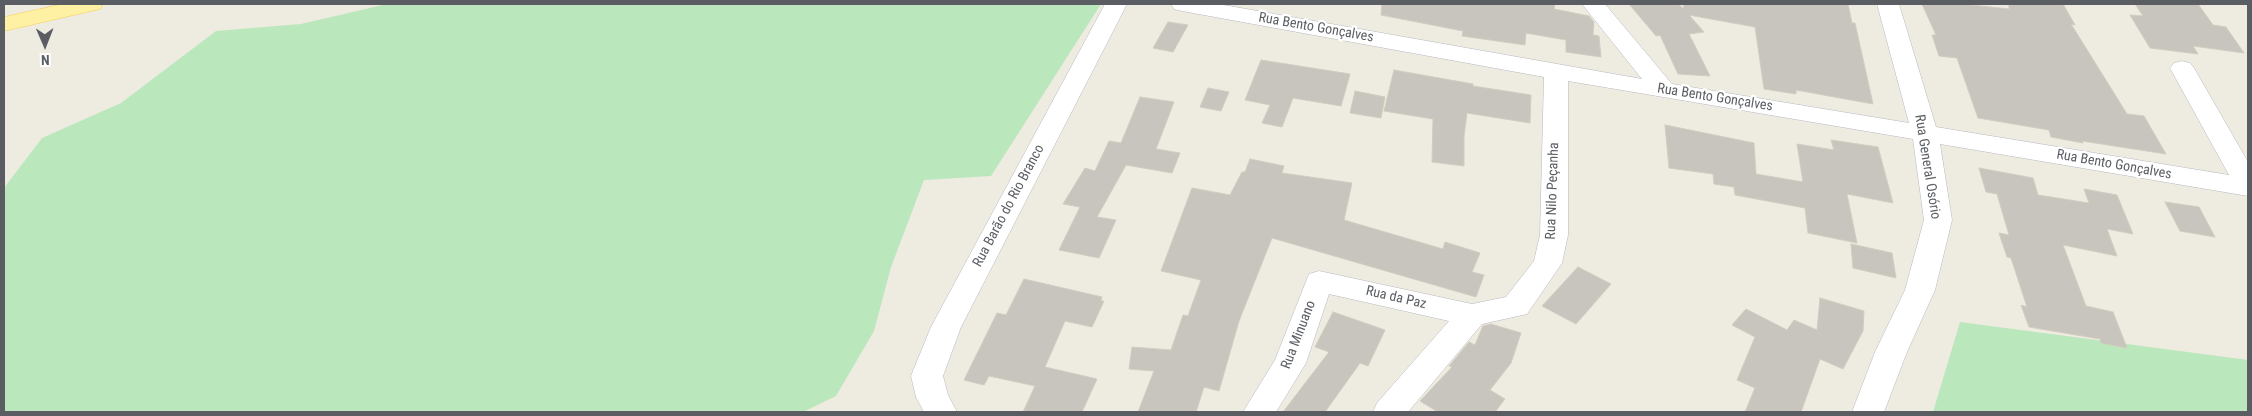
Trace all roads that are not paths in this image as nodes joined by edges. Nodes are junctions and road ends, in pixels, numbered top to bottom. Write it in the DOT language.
graph roads {
  1 [pos="37,4"];
  2 [pos="92,4"];
  3 [pos="1116,4"];
  4 [pos="1182,4"];
  5 [pos="1593,4"];
  6 [pos="1888,4"];
  7 [pos="4,11"];
  8 [pos="4,24"];
  9 [pos="2182,68"];
  10 [pos="1556,72"];
  11 [pos="1663,89"];
  12 [pos="1925,133"];
  13 [pos="2248,186"];
  14 [pos="1319,281"];
  15 [pos="1472,315"];
  16 [pos="941,412"];
  17 [pos="1259,412"];
  18 [pos="1389,412"];
  19 [pos="1868,412"];
  1 -- 7 [label="main road"];
  2 -- 8 [label="main road"];
  3 -- 16 [label="street, Rua Barão do Rio Branco"];
  4 -- 10 [label="street, Rua Bento Gonçalves"];
  5 -- 11 [label="street"];
  6 -- 12 [label="street, Rua General Osório"];
  9 -- 13 [label="street"];
  10 -- 11 [label="street, Rua Bento Gonçalves"];
  10 -- 15 [label="street, Rua Nilo Peçanha"];
  11 -- 12 [label="street, Rua Bento Gonçalves"];
  12 -- 13 [label="street, Rua Bento Gonçalves"];
  12 -- 19 [label="street, Rua General Osório"];
  14 -- 15 [label="street, Rua da Paz"];
  14 -- 17 [label="street, Rua Minuano"];
  15 -- 18 [label="street"];
}
